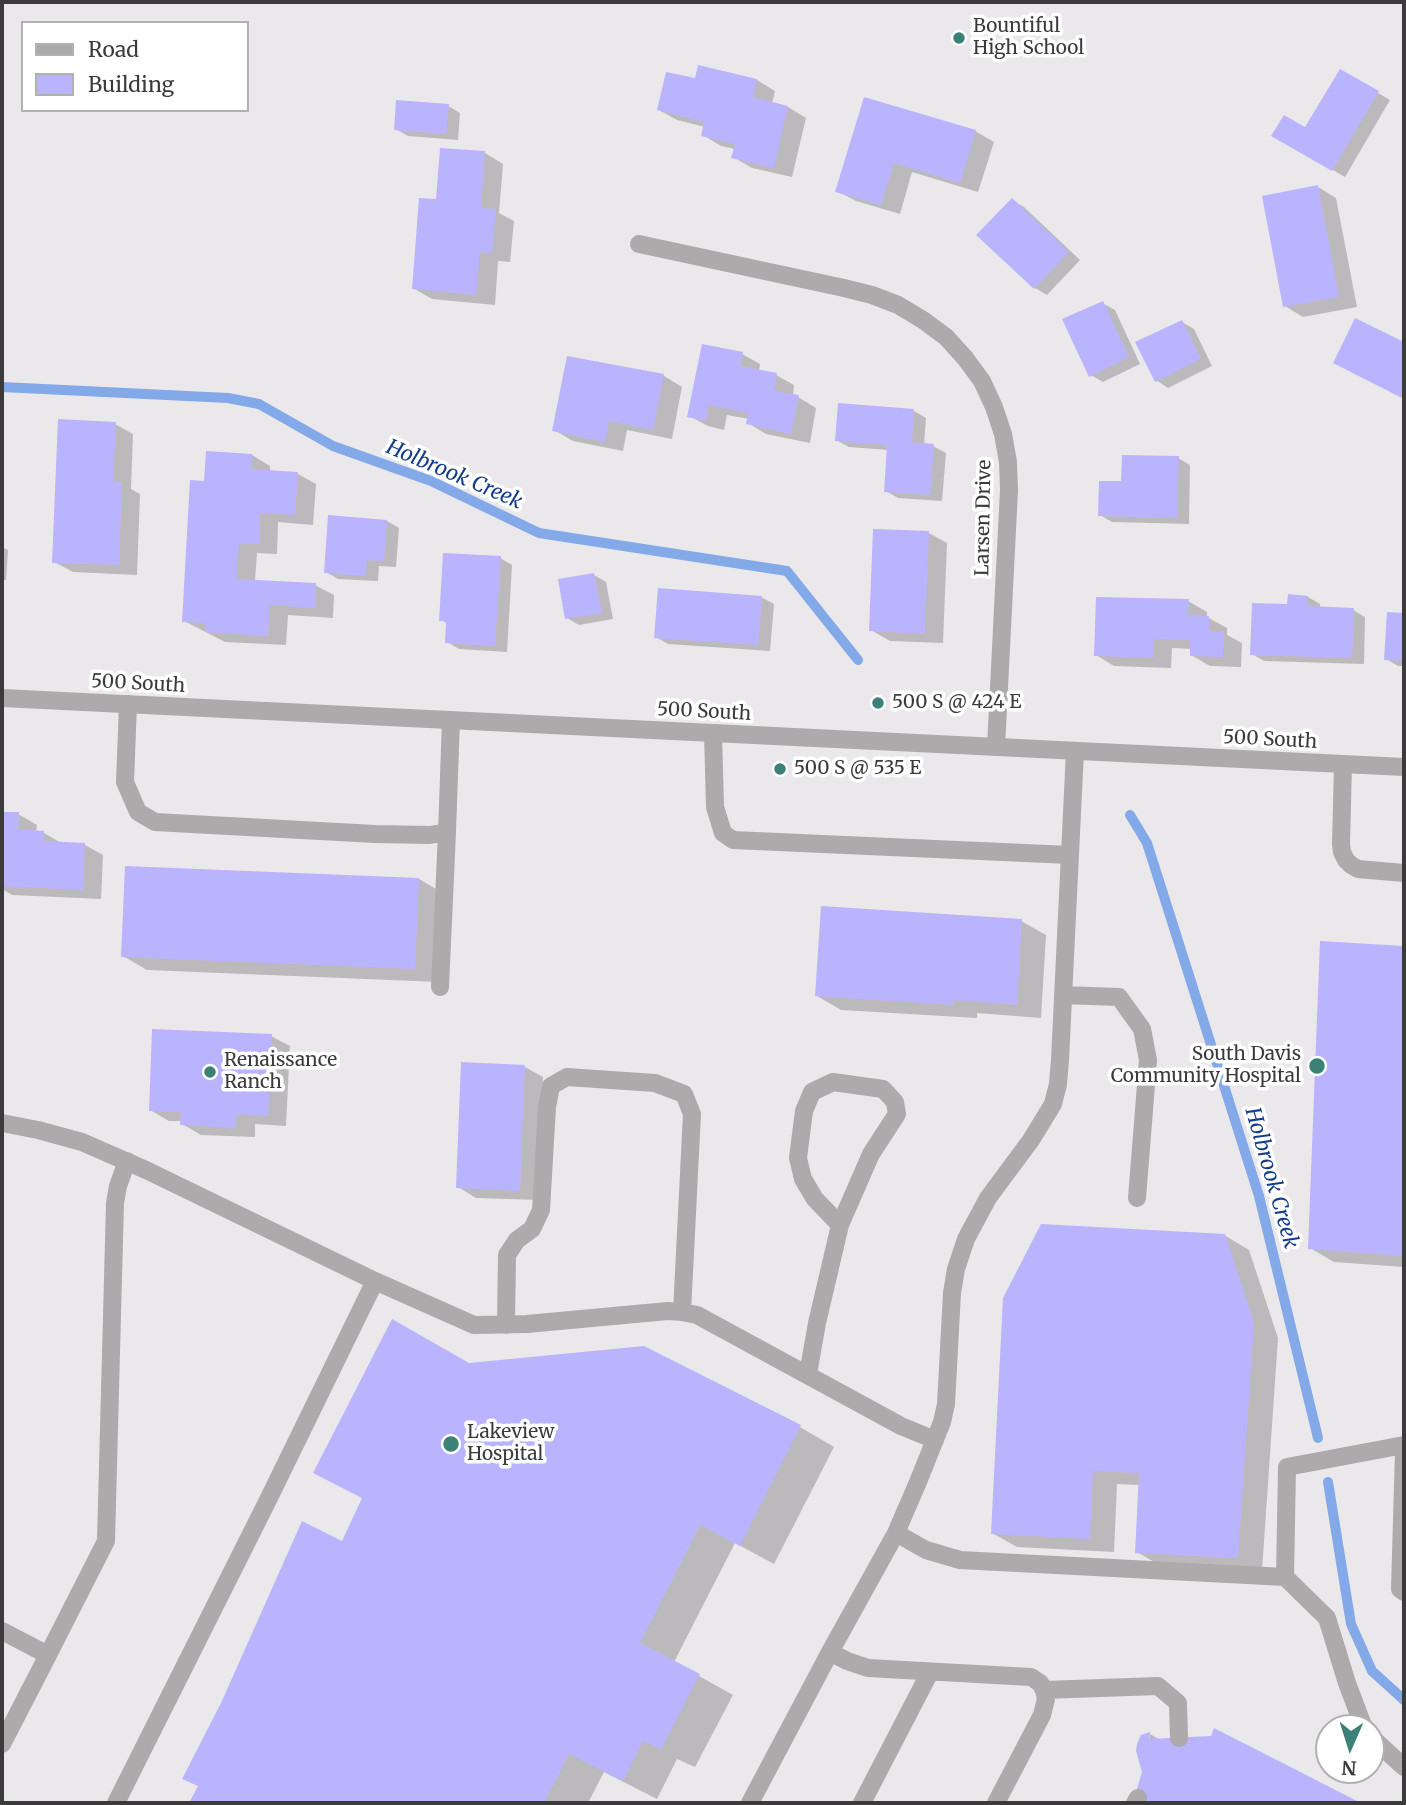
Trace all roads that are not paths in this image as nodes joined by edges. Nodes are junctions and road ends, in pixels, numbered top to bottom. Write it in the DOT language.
graph roads {
  1 [pos="639,244"];
  2 [pos="2,698"];
  3 [pos="128,704"];
  4 [pos="451,720"];
  5 [pos="713,733"];
  6 [pos="996,747"];
  7 [pos="1075,751"];
  8 [pos="1343,764"];
  9 [pos="1404,767"];
  10 [pos="447,832"];
  11 [pos="1070,855"];
  12 [pos="1404,873"];
  13 [pos="440,987"];
  14 [pos="1063,995"];
  15 [pos="2,1123"];
  16 [pos="127,1161"];
  17 [pos="1137,1198"];
  18 [pos="840,1225"];
  19 [pos="375,1282"];
  20 [pos="682,1312"];
  21 [pos="506,1325"];
  22 [pos="808,1374"];
  23 [pos="935,1440"];
  24 [pos="1404,1445"];
  25 [pos="1404,1451"];
  26 [pos="896,1533"];
  27 [pos="1285,1577"];
  28 [pos="1404,1592"];
  29 [pos="2,1631"];
  30 [pos="830,1652"];
  31 [pos="48,1655"];
  32 [pos="930,1672"];
  33 [pos="1044,1690"];
  34 [pos="1359,1714"];
  35 [pos="1180,1738"];
  36 [pos="2,1744"];
  37 [pos="1385,1750"];
  38 [pos="1404,1767"];
  39 [pos="116,1803"];
  40 [pos="750,1803"];
  41 [pos="862,1803"];
  42 [pos="996,1803"];
  1 -- 6 [label="street, Larsen Drive"];
  2 -- 3 [label="street, 500 South"];
  3 -- 4 [label="street, 500 South"];
  3 -- 10 [label="street"];
  4 -- 5 [label="street, 500 South"];
  4 -- 10 [label="street"];
  5 -- 6 [label="street, 500 South"];
  5 -- 11 [label="street"];
  6 -- 7 [label="street, 500 South"];
  7 -- 8 [label="street, 500 South"];
  7 -- 11 [label="street"];
  8 -- 9 [label="street, 500 South"];
  8 -- 12 [label="street"];
  10 -- 13 [label="street"];
  11 -- 14 [label="street"];
  14 -- 17 [label="street"];
  14 -- 23 [label="street"];
  15 -- 16 [label="street"];
  16 -- 19 [label="street"];
  16 -- 31 [label="street"];
  18 -- 18 [label="street"];
  18 -- 22 [label="street"];
  19 -- 21 [label="street"];
  19 -- 39 [label="street"];
  20 -- 21 [label="street"];
  20 -- 21 [label="street"];
  20 -- 22 [label="street"];
  22 -- 23 [label="street"];
  23 -- 26 [label="street"];
  24 -- 27 [label="street"];
  25 -- 28 [label="street"];
  26 -- 27 [label="street"];
  26 -- 30 [label="street"];
  27 -- 34 [label="street"];
  29 -- 31 [label="street"];
  30 -- 32 [label="street"];
  30 -- 40 [label="street"];
  31 -- 36 [label="street"];
  32 -- 33 [label="street"];
  32 -- 41 [label="street"];
  33 -- 35 [label="street"];
  33 -- 42 [label="street"];
  37 -- 38 [label="street"];
}
